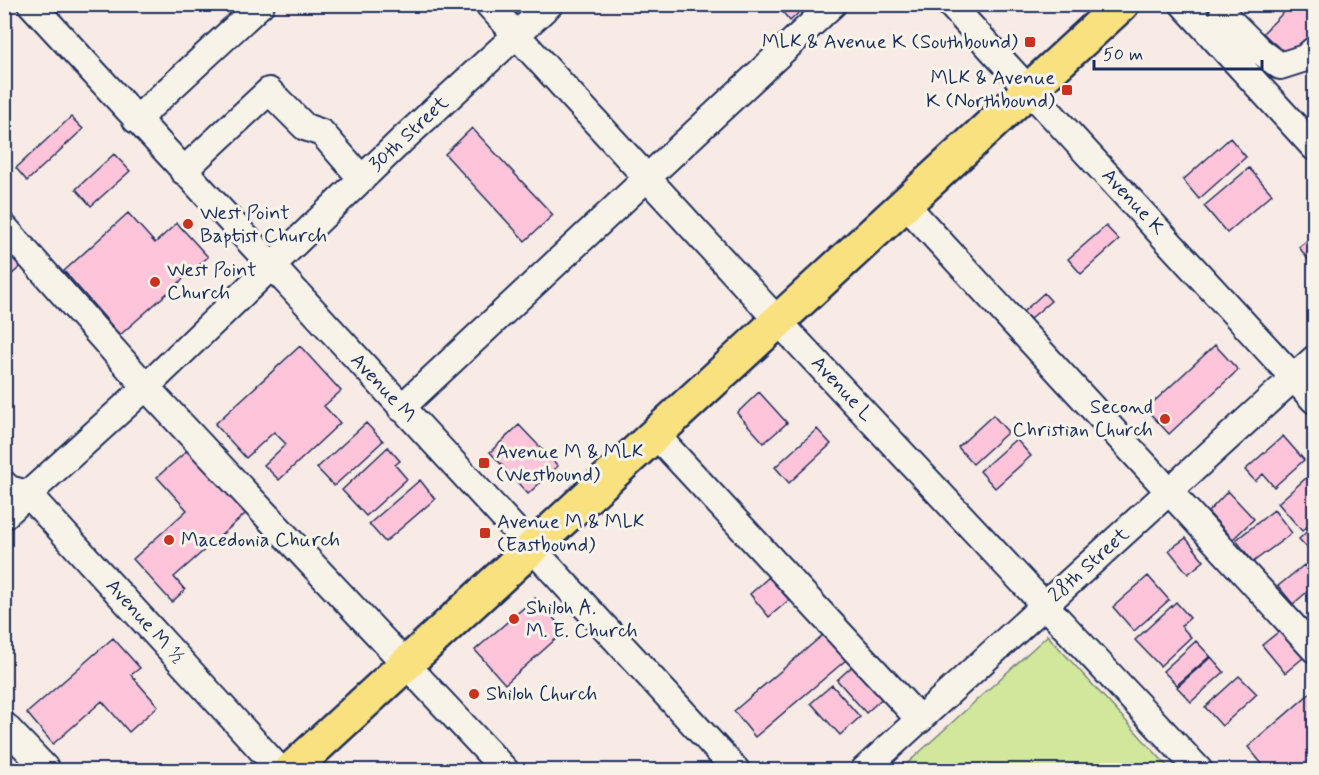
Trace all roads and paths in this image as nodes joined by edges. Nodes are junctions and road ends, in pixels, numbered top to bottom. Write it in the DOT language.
graph roads {
  1 [pos="31,4"];
  2 [pos="488,4"];
  3 [pos="550,4"];
  4 [pos="833,4"];
  5 [pos="950,4"];
  6 [pos="1122,4"];
  7 [pos="1183,4"];
  8 [pos="243,10"];
  9 [pos="1221,16"];
  10 [pos="516,35"];
  11 [pos="1314,50"];
  12 [pos="1030,91"];
  13 [pos="136,120"];
  14 [pos="1314,147"];
  15 [pos="183,171"];
  16 [pos="647,178"];
  17 [pos="362,179"];
  18 [pos="905,204"];
  19 [pos="4,227"];
  20 [pos="271,266"];
  21 [pos="778,321"];
  22 [pos="1314,359"];
  23 [pos="1294,378"];
  24 [pos="146,387"];
  25 [pos="1314,399"];
  26 [pos="401,408"];
  27 [pos="655,434"];
  28 [pos="4,484"];
  29 [pos="1170,491"];
  30 [pos="28,494"];
  31 [pos="4,516"];
  32 [pos="531,549"];
  33 [pos="1044,606"];
  34 [pos="1314,649"];
  35 [pos="405,665"];
  36 [pos="920,720"];
  37 [pos="4,725"];
  38 [pos="47,771"];
  39 [pos="280,771"];
  40 [pos="291,771"];
  41 [pos="505,771"];
  42 [pos="736,771"];
  43 [pos="864,771"];
  44 [pos="1199,771"];
  1 -- 13 [label="street, Avenue M"];
  2 -- 10 [label="street, Avenue L"];
  3 -- 10 [label="street, 30th Street"];
  4 -- 16 [label="street"];
  5 -- 12 [label="street, Avenue K"];
  6 -- 12 [label="main road"];
  7 -- 9 [label="street"];
  8 -- 13 [label="street"];
  9 -- 11 [label="street"];
  9 -- 14 [label="street"];
  10 -- 16 [label="street, Avenue L"];
  10 -- 17 [label="street, 30th Street"];
  12 -- 18 [label="main road"];
  12 -- 23 [label="street, Avenue K"];
  13 -- 15 [label="street, Avenue M"];
  15 -- 17 [label="street"];
  15 -- 20 [label="street, Avenue M"];
  16 -- 21 [label="street, Avenue L"];
  16 -- 26 [label="street"];
  17 -- 20 [label="street, 30th Street"];
  18 -- 21 [label="main road"];
  18 -- 29 [label="street"];
  19 -- 24 [label="street"];
  20 -- 24 [label="street, 30th Street"];
  20 -- 26 [label="street, Avenue M"];
  21 -- 27 [label="main road"];
  21 -- 33 [label="street, Avenue L"];
  22 -- 23 [label="street, 28th Street"];
  23 -- 25 [label="street, Avenue K"];
  23 -- 29 [label="street, 28th Street"];
  24 -- 30 [label="street"];
  24 -- 35 [label="street"];
  26 -- 32 [label="street, Avenue M"];
  27 -- 32 [label="main road"];
  27 -- 36 [label="street"];
  28 -- 30 [label="street, Avenue M ½"];
  29 -- 33 [label="street, 28th Street"];
  29 -- 34 [label="street"];
  30 -- 31 [label="street"];
  30 -- 39 [label="street, Avenue M ½"];
  32 -- 35 [label="main road"];
  32 -- 42 [label="street, Avenue M"];
  33 -- 36 [label="street, 28th Street"];
  33 -- 44 [label="street, Avenue L"];
  35 -- 40 [label="main road"];
  35 -- 41 [label="street"];
  36 -- 43 [label="street, 28th Street"];
  37 -- 38 [label="street"];
}
